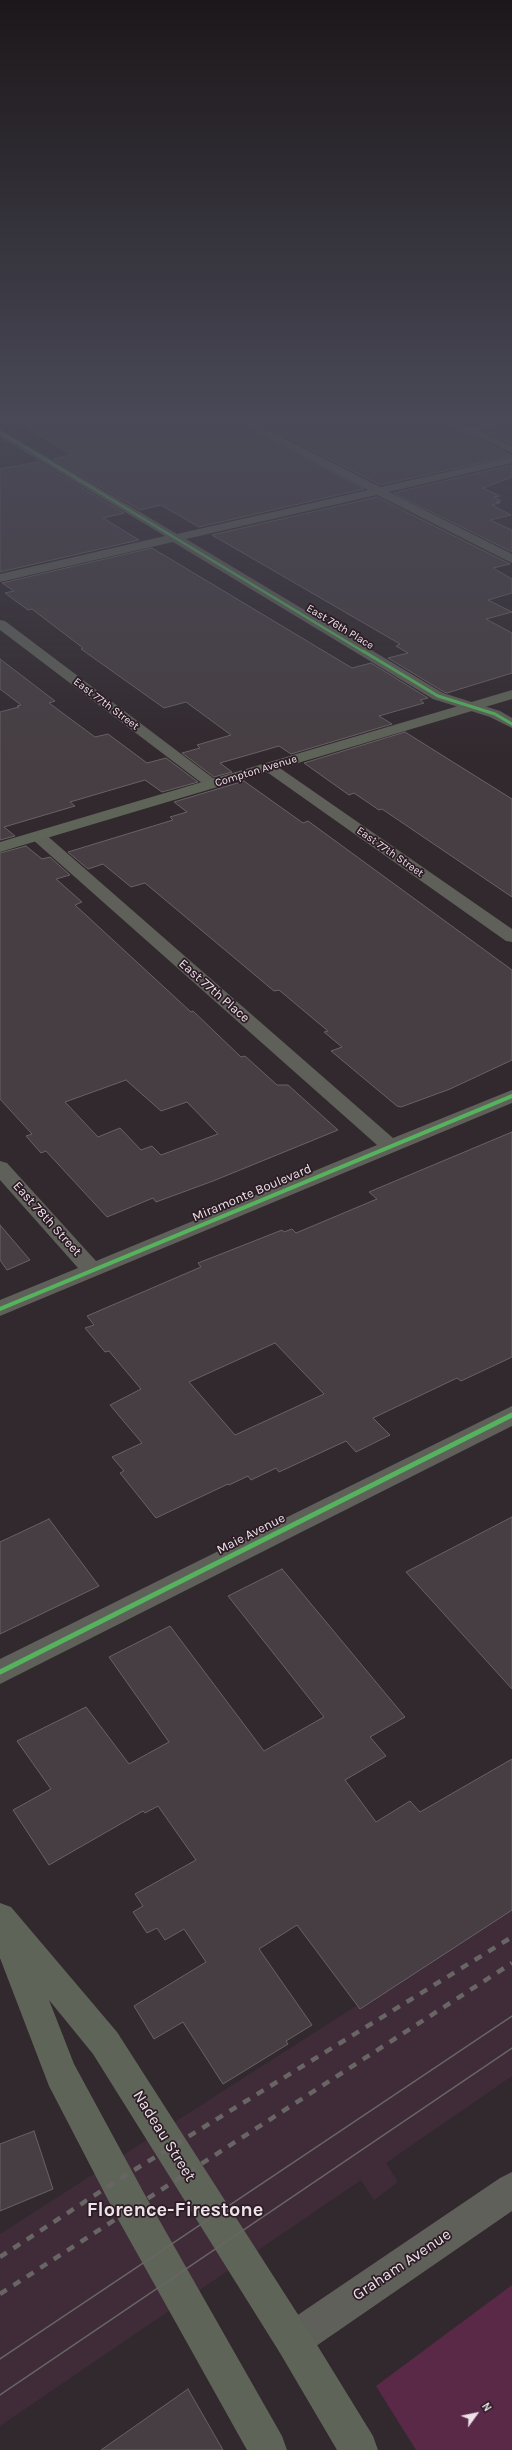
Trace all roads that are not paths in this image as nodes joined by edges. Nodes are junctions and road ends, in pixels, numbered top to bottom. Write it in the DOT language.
graph roads {
  1 [pos="173,535"];
  2 [pos="183,535"];
  3 [pos="465,535"];
  4 [pos="176,537"];
  5 [pos="512,559"];
  6 [pos="0,578"];
  7 [pos="0,624"];
  8 [pos="512,694"];
  9 [pos="471,706"];
  10 [pos="512,724"];
  11 [pos="269,767"];
  12 [pos="212,784"];
  13 [pos="38,836"];
  14 [pos="0,847"];
  15 [pos="512,937"];
  16 [pos="512,1096"];
  17 [pos="390,1146"];
  18 [pos="0,1167"];
  19 [pos="93,1271"];
  20 [pos="0,1309"];
  21 [pos="512,1415"];
  22 [pos="0,1672"];
  23 [pos="0,1917"];
  24 [pos="512,2190"];
  25 [pos="293,2340"];
  26 [pos="268,2450"];
  27 [pos="359,2450"];
  1 -- 4 [label="street, East 76th Place"];
  2 -- 4 [label="street"];
  3 -- 5 [label="street"];
  4 -- 6 [label="street"];
  4 -- 9 [label="street, East 76th Place"];
  7 -- 12 [label="street, East 77th Street"];
  8 -- 9 [label="main road, Compton Avenue"];
  9 -- 10 [label="street, East 76th Place"];
  9 -- 11 [label="main road, Compton Avenue"];
  11 -- 12 [label="main road, Compton Avenue"];
  11 -- 15 [label="street, East 77th Street"];
  12 -- 13 [label="main road, Compton Avenue"];
  13 -- 14 [label="main road, Compton Avenue"];
  13 -- 17 [label="street, East 77th Place"];
  16 -- 17 [label="street, Miramonte Boulevard"];
  17 -- 19 [label="street, Miramonte Boulevard"];
  18 -- 19 [label="street, East 78th Street"];
  19 -- 20 [label="street, Miramonte Boulevard"];
  21 -- 22 [label="street, Maie Avenue"];
  23 -- 25 [label="main road, Nadeau Street"];
  23 -- 26 [label="main road, Nadeau Street"];
  24 -- 25 [label="street, Graham Avenue"];
  25 -- 27 [label="main road, Nadeau Street"];
}
